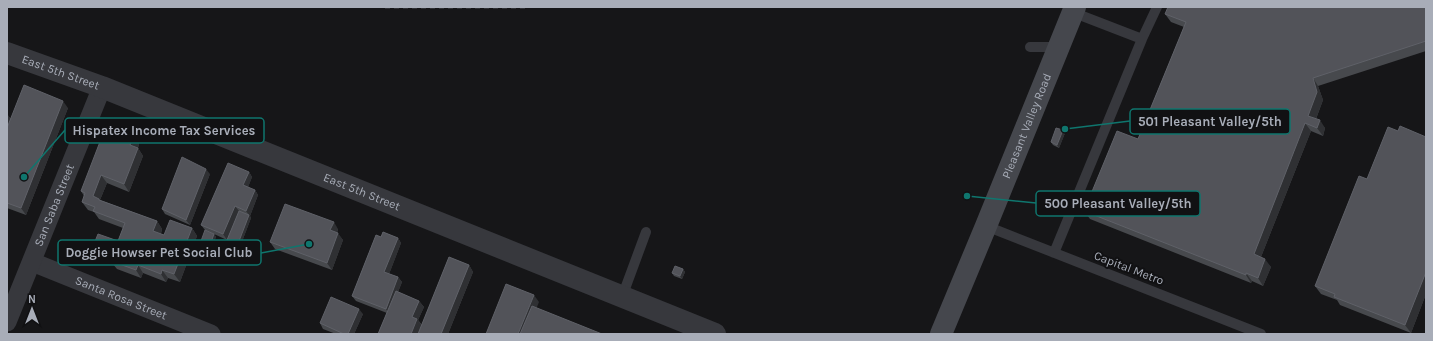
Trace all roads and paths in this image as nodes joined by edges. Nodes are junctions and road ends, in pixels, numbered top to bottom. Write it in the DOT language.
graph roads {
  1 [pos="1157,7"];
  2 [pos="1074,10"];
  3 [pos="1142,39"];
  4 [pos="1030,47"];
  5 [pos="1058,47"];
  6 [pos="7,53"];
  7 [pos="102,87"];
  8 [pos="986,226"];
  9 [pos="646,232"];
  10 [pos="1054,253"];
  11 [pos="32,262"];
  12 [pos="622,297"];
  13 [pos="7,322"];
  14 [pos="210,334"];
  15 [pos="715,334"];
  16 [pos="941,334"];
  17 [pos="1261,334"];
  1 -- 3 [label="lane"];
  2 -- 3 [label="lane"];
  2 -- 5 [label="main road, Pleasant Valley Road"];
  3 -- 10 [label="lane"];
  4 -- 5 [label="lane"];
  5 -- 8 [label="main road, Pleasant Valley Road"];
  6 -- 7 [label="street, East 5th Street"];
  7 -- 11 [label="street, San Saba Street"];
  7 -- 12 [label="street, East 5th Street"];
  8 -- 10 [label="lane, Capital Metro"];
  8 -- 16 [label="main road, Pleasant Valley Road"];
  9 -- 12 [label="lane"];
  10 -- 17 [label="lane, Capital Metro"];
  11 -- 13 [label="street, San Saba Street"];
  11 -- 14 [label="street, Santa Rosa Street"];
  12 -- 15 [label="street, East 5th Street"];
}
